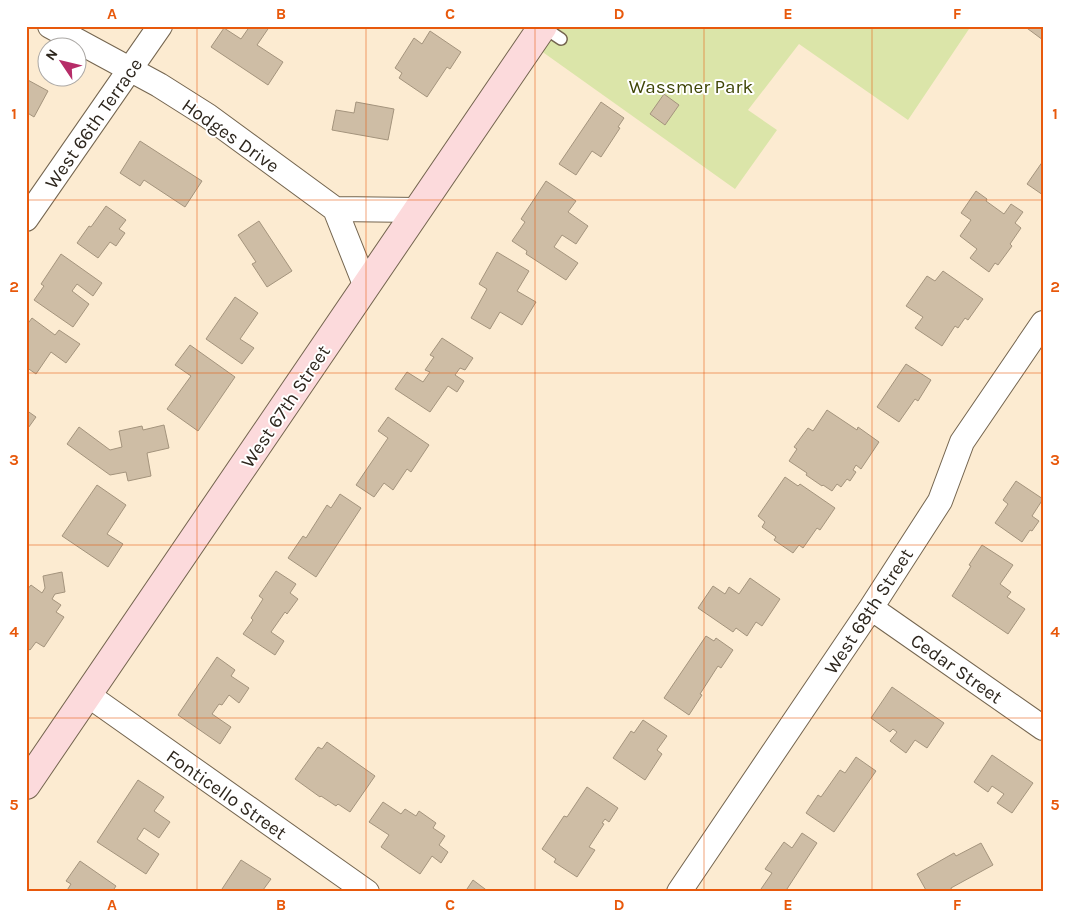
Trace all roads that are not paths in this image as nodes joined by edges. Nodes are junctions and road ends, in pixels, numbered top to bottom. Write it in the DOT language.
graph roads {
  1 [pos="50,26"];
  2 [pos="160,26"];
  3 [pos="549,30"];
  4 [pos="130,69"];
  5 [pos="335,208"];
  6 [pos="418,210"];
  7 [pos="26,219"];
  8 [pos="366,287"];
  9 [pos="1043,323"];
  10 [pos="871,608"];
  11 [pos="88,695"];
  12 [pos="1043,728"];
  13 [pos="26,785"];
  14 [pos="367,892"];
  15 [pos="678,892"];
  1 -- 4 [label="street, Hodges Drive"];
  2 -- 4 [label="street, West 66th Terrace"];
  3 -- 6 [label="street, West 67th Street"];
  4 -- 5 [label="street, Hodges Drive"];
  4 -- 7 [label="street, West 66th Terrace"];
  5 -- 6 [label="street"];
  5 -- 8 [label="street"];
  6 -- 8 [label="street, West 67th Street"];
  8 -- 11 [label="street, West 67th Street"];
  9 -- 10 [label="street, West 68th Street"];
  10 -- 12 [label="street, Cedar Street"];
  10 -- 15 [label="street, West 68th Street"];
  11 -- 13 [label="street, West 67th Street"];
  11 -- 14 [label="street, Fonticello Street"];
}
